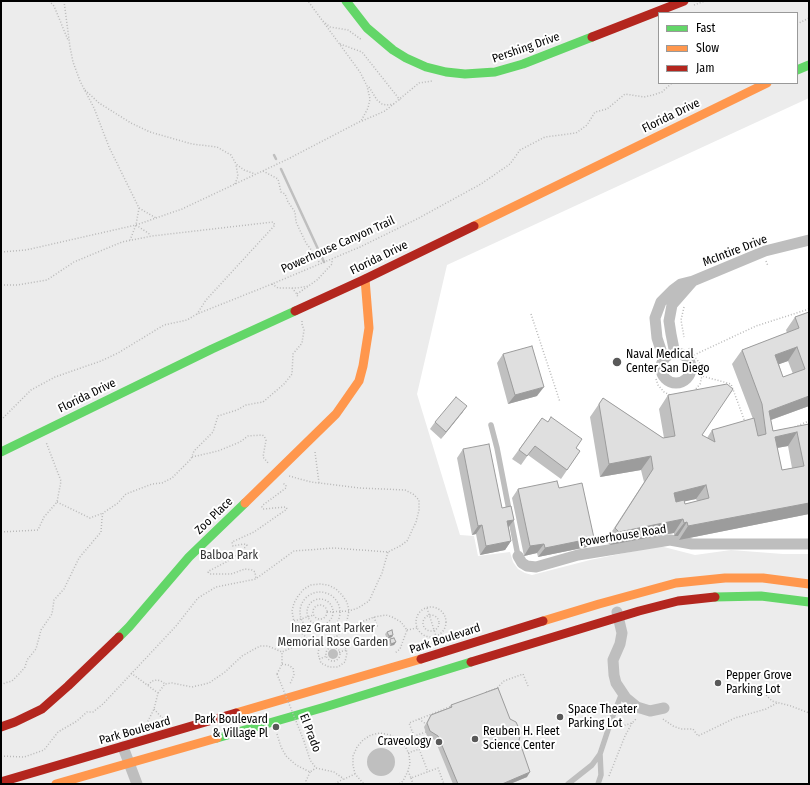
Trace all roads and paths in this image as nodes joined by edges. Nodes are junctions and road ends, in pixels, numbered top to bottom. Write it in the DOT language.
graph roads {
  1 [pos="49,1"];
  2 [pos="64,1"];
  3 [pos="308,1"];
  4 [pos="346,1"];
  5 [pos="684,1"];
  6 [pos="809,18"];
  7 [pos="798,24"];
  8 [pos="69,42"];
  9 [pos="339,44"];
  10 [pos="809,65"];
  11 [pos="798,70"];
  12 [pos="671,84"];
  13 [pos="765,84"];
  14 [pos="367,86"];
  15 [pos="84,88"];
  16 [pos="400,100"];
  17 [pos="396,103"];
  18 [pos="236,164"];
  19 [pos="263,170"];
  20 [pos="255,174"];
  21 [pos="235,184"];
  22 [pos="139,208"];
  23 [pos="156,218"];
  24 [pos="136,225"];
  25 [pos="152,236"];
  26 [pos="129,240"];
  27 [pos="809,240"];
  28 [pos="1,252"];
  29 [pos="332,259"];
  30 [pos="766,260"];
  31 [pos="320,264"];
  32 [pos="768,266"];
  33 [pos="365,279"];
  34 [pos="694,281"];
  35 [pos="1,284"];
  36 [pos="272,284"];
  37 [pos="311,285"];
  38 [pos="297,294"];
  39 [pos="684,306"];
  40 [pos="299,308"];
  41 [pos="809,309"];
  42 [pos="197,314"];
  43 [pos="531,314"];
  44 [pos="684,336"];
  45 [pos="689,348"];
  46 [pos="675,354"];
  47 [pos="693,355"];
  48 [pos="664,359"];
  49 [pos="702,376"];
  50 [pos="656,379"];
  51 [pos="693,392"];
  52 [pos="676,397"];
  53 [pos="560,402"];
  54 [pos="1,420"];
  55 [pos="809,421"];
  56 [pos="491,425"];
  57 [pos="746,426"];
  58 [pos="789,429"];
  59 [pos="42,431"];
  60 [pos="314,446"];
  61 [pos="194,451"];
  62 [pos="1,452"];
  63 [pos="198,456"];
  64 [pos="192,457"];
  65 [pos="276,473"];
  66 [pos="320,483"];
  67 [pos="57,502"];
  68 [pos="103,513"];
  69 [pos="1,532"];
  70 [pos="809,544"];
  71 [pos="388,552"];
  72 [pos="518,556"];
  73 [pos="256,578"];
  74 [pos="809,584"];
  75 [pos="613,600"];
  76 [pos="809,602"];
  77 [pos="426,608"];
  78 [pos="341,611"];
  79 [pos="349,611"];
  80 [pos="327,612"];
  81 [pos="333,612"];
  82 [pos="314,615"];
  83 [pos="429,615"];
  84 [pos="308,616"];
  85 [pos="374,617"];
  86 [pos="618,617"];
  87 [pos="301,618"];
  88 [pos="294,621"];
  89 [pos="346,625"];
  90 [pos="378,628"];
  91 [pos="416,628"];
  92 [pos="407,630"];
  93 [pos="434,630"];
  94 [pos="337,636"];
  95 [pos="436,637"];
  96 [pos="309,640"];
  97 [pos="320,641"];
  98 [pos="347,650"];
  99 [pos="282,652"];
  100 [pos="340,652"];
  101 [pos="327,656"];
  102 [pos="392,657"];
  103 [pos="319,659"];
  104 [pos="282,664"];
  105 [pos="130,673"];
  106 [pos="165,684"];
  107 [pos="1,685"];
  108 [pos="290,685"];
  109 [pos="148,686"];
  110 [pos="528,686"];
  111 [pos="158,693"];
  112 [pos="622,693"];
  113 [pos="764,693"];
  114 [pos="482,694"];
  115 [pos="777,703"];
  116 [pos="454,705"];
  117 [pos="154,709"];
  118 [pos="662,713"];
  119 [pos="809,713"];
  120 [pos="640,717"];
  121 [pos="419,719"];
  122 [pos="165,721"];
  123 [pos="632,723"];
  124 [pos="426,724"];
  125 [pos="1,727"];
  126 [pos="142,730"];
  127 [pos="607,731"];
  128 [pos="426,732"];
  129 [pos="272,735"];
  130 [pos="414,736"];
  131 [pos="123,747"];
  132 [pos="419,749"];
  133 [pos="408,753"];
  134 [pos="600,754"];
  135 [pos="1,756"];
  136 [pos="129,763"];
  137 [pos="316,768"];
  138 [pos="408,770"];
  139 [pos="310,772"];
  140 [pos="428,772"];
  141 [pos="355,774"];
  142 [pos="411,778"];
  143 [pos="344,779"];
  144 [pos="606,780"];
  145 [pos="1,782"];
  146 [pos="56,784"];
  147 [pos="137,784"];
  148 [pos="307,784"];
  149 [pos="334,784"];
  150 [pos="364,784"];
  151 [pos="399,784"];
  152 [pos="413,784"];
  153 [pos="444,784"];
  154 [pos="568,784"];
  155 [pos="598,784"];
  1 -- 8 [label="path"];
  2 -- 8 [label="path"];
  3 -- 9 [label="path"];
  4 -- 5 [label="main road, Pershing Drive"];
  6 -- 7 [label="path"];
  8 -- 15 [label="path"];
  9 -- 14 [label="path"];
  9 -- 16 [label="path"];
  10 -- 11 [label="main road"];
  12 -- 29 [label="path, Powerhouse Canyon Trail"];
  13 -- 33 [label="main road, Florida Drive"];
  14 -- 17 [label="path"];
  14 -- 19 [label="path"];
  15 -- 18 [label="path"];
  15 -- 22 [label="path"];
  18 -- 20 [label="path"];
  18 -- 21 [label="path"];
  19 -- 20 [label="path"];
  19 -- 31 [label="path"];
  20 -- 21 [label="path"];
  21 -- 23 [label="path"];
  22 -- 23 [label="path"];
  22 -- 24 [label="path"];
  23 -- 24 [label="path"];
  24 -- 25 [label="path"];
  24 -- 26 [label="path"];
  24 -- 28 [label="path"];
  25 -- 26 [label="path"];
  25 -- 42 [label="path"];
  26 -- 35 [label="path"];
  27 -- 34 [label="street, McIntire Drive"];
  29 -- 31 [label="path, Powerhouse Canyon Trail"];
  29 -- 37 [label="path"];
  30 -- 32 [label="path"];
  31 -- 36 [label="path, Powerhouse Canyon Trail"];
  33 -- 40 [label="main road, Florida Drive"];
  33 -- 65 [label="main road, Zoo Place"];
  34 -- 46 [label="street, McIntire Drive"];
  34 -- 48 [label="street, McIntire Drive"];
  36 -- 37 [label="path"];
  36 -- 42 [label="path, Powerhouse Canyon Trail"];
  37 -- 38 [label="path"];
  39 -- 44 [label="path"];
  40 -- 59 [label="main road, Florida Drive"];
  40 -- 61 [label="path"];
  41 -- 47 [label="path"];
  42 -- 54 [label="path, Powerhouse Canyon Trail"];
  43 -- 53 [label="path"];
  45 -- 47 [label="path"];
  46 -- 48 [label="street"];
  46 -- 48 [label="street"];
  47 -- 49 [label="path"];
  49 -- 51 [label="path"];
  49 -- 57 [label="path"];
  50 -- 52 [label="path"];
  55 -- 58 [label="path"];
  56 -- 72 [label="lane"];
  59 -- 62 [label="main road, Florida Drive"];
  59 -- 67 [label="path"];
  60 -- 66 [label="path"];
  61 -- 63 [label="path"];
  61 -- 64 [label="path"];
  63 -- 64 [label="path"];
  63 -- 65 [label="path"];
  64 -- 68 [label="path"];
  65 -- 66 [label="path"];
  65 -- 73 [label="path"];
  65 -- 125 [label="main road, Zoo Place"];
  66 -- 71 [label="path"];
  67 -- 68 [label="path"];
  67 -- 69 [label="path"];
  68 -- 107 [label="path"];
  70 -- 72 [label="street, Powerhouse Road"];
  71 -- 73 [label="path"];
  71 -- 79 [label="path"];
  73 -- 105 [label="path"];
  74 -- 75 [label="main road, Park Boulevard"];
  75 -- 86 [label="street"];
  75 -- 131 [label="main road, Park Boulevard"];
  76 -- 86 [label="main road"];
  77 -- 83 [label="path"];
  77 -- 91 [label="path"];
  77 -- 95 [label="path"];
  78 -- 79 [label="path"];
  78 -- 81 [label="path"];
  78 -- 87 [label="path"];
  78 -- 87 [label="path"];
  79 -- 88 [label="path"];
  79 -- 89 [label="path"];
  80 -- 81 [label="path"];
  80 -- 82 [label="path"];
  80 -- 82 [label="path"];
  81 -- 84 [label="path"];
  81 -- 84 [label="path"];
  82 -- 84 [label="path"];
  83 -- 93 [label="path"];
  83 -- 93 [label="path"];
  83 -- 93 [label="path"];
  84 -- 87 [label="path"];
  85 -- 89 [label="path"];
  85 -- 90 [label="path"];
  85 -- 92 [label="path"];
  86 -- 112 [label="street"];
  86 -- 136 [label="main road"];
  87 -- 88 [label="path"];
  88 -- 96 [label="path"];
  89 -- 94 [label="path"];
  91 -- 92 [label="path"];
  91 -- 95 [label="path"];
  92 -- 102 [label="path"];
  93 -- 95 [label="path"];
  94 -- 97 [label="path"];
  94 -- 98 [label="path"];
  96 -- 97 [label="path"];
  96 -- 99 [label="path"];
  97 -- 103 [label="path"];
  98 -- 100 [label="path"];
  98 -- 103 [label="path"];
  99 -- 104 [label="path"];
  99 -- 106 [label="path"];
  100 -- 101 [label="path"];
  100 -- 101 [label="path"];
  101 -- 103 [label="path"];
  104 -- 108 [label="path"];
  104 -- 137 [label="path, El Prado, bridge"];
  105 -- 109 [label="path"];
  105 -- 135 [label="path"];
  106 -- 109 [label="path"];
  106 -- 111 [label="path"];
  109 -- 111 [label="path"];
  110 -- 114 [label="path"];
  111 -- 117 [label="path"];
  112 -- 118 [label="street"];
  112 -- 127 [label="lane"];
  113 -- 115 [label="path"];
  115 -- 118 [label="path"];
  115 -- 119 [label="path"];
  116 -- 121 [label="path"];
  117 -- 122 [label="path"];
  117 -- 126 [label="path"];
  120 -- 123 [label="path"];
  121 -- 124 [label="path"];
  121 -- 130 [label="path"];
  123 -- 127 [label="path"];
  123 -- 144 [label="path"];
  127 -- 134 [label="lane"];
  128 -- 130 [label="path"];
  129 -- 139 [label="path"];
  130 -- 132 [label="path"];
  131 -- 136 [label="street"];
  131 -- 145 [label="main road, Park Boulevard"];
  132 -- 133 [label="path"];
  132 -- 140 [label="path"];
  133 -- 138 [label="path"];
  133 -- 141 [label="path"];
  134 -- 154 [label="lane"];
  134 -- 155 [label="lane"];
  136 -- 146 [label="main road"];
  136 -- 147 [label="street"];
  137 -- 139 [label="path"];
  137 -- 143 [label="path, El Prado"];
  138 -- 142 [label="path"];
  138 -- 151 [label="path"];
  139 -- 148 [label="path"];
  140 -- 142 [label="path"];
  140 -- 153 [label="path"];
  141 -- 143 [label="path"];
  141 -- 150 [label="path"];
  142 -- 152 [label="path"];
  143 -- 149 [label="path"];
}
